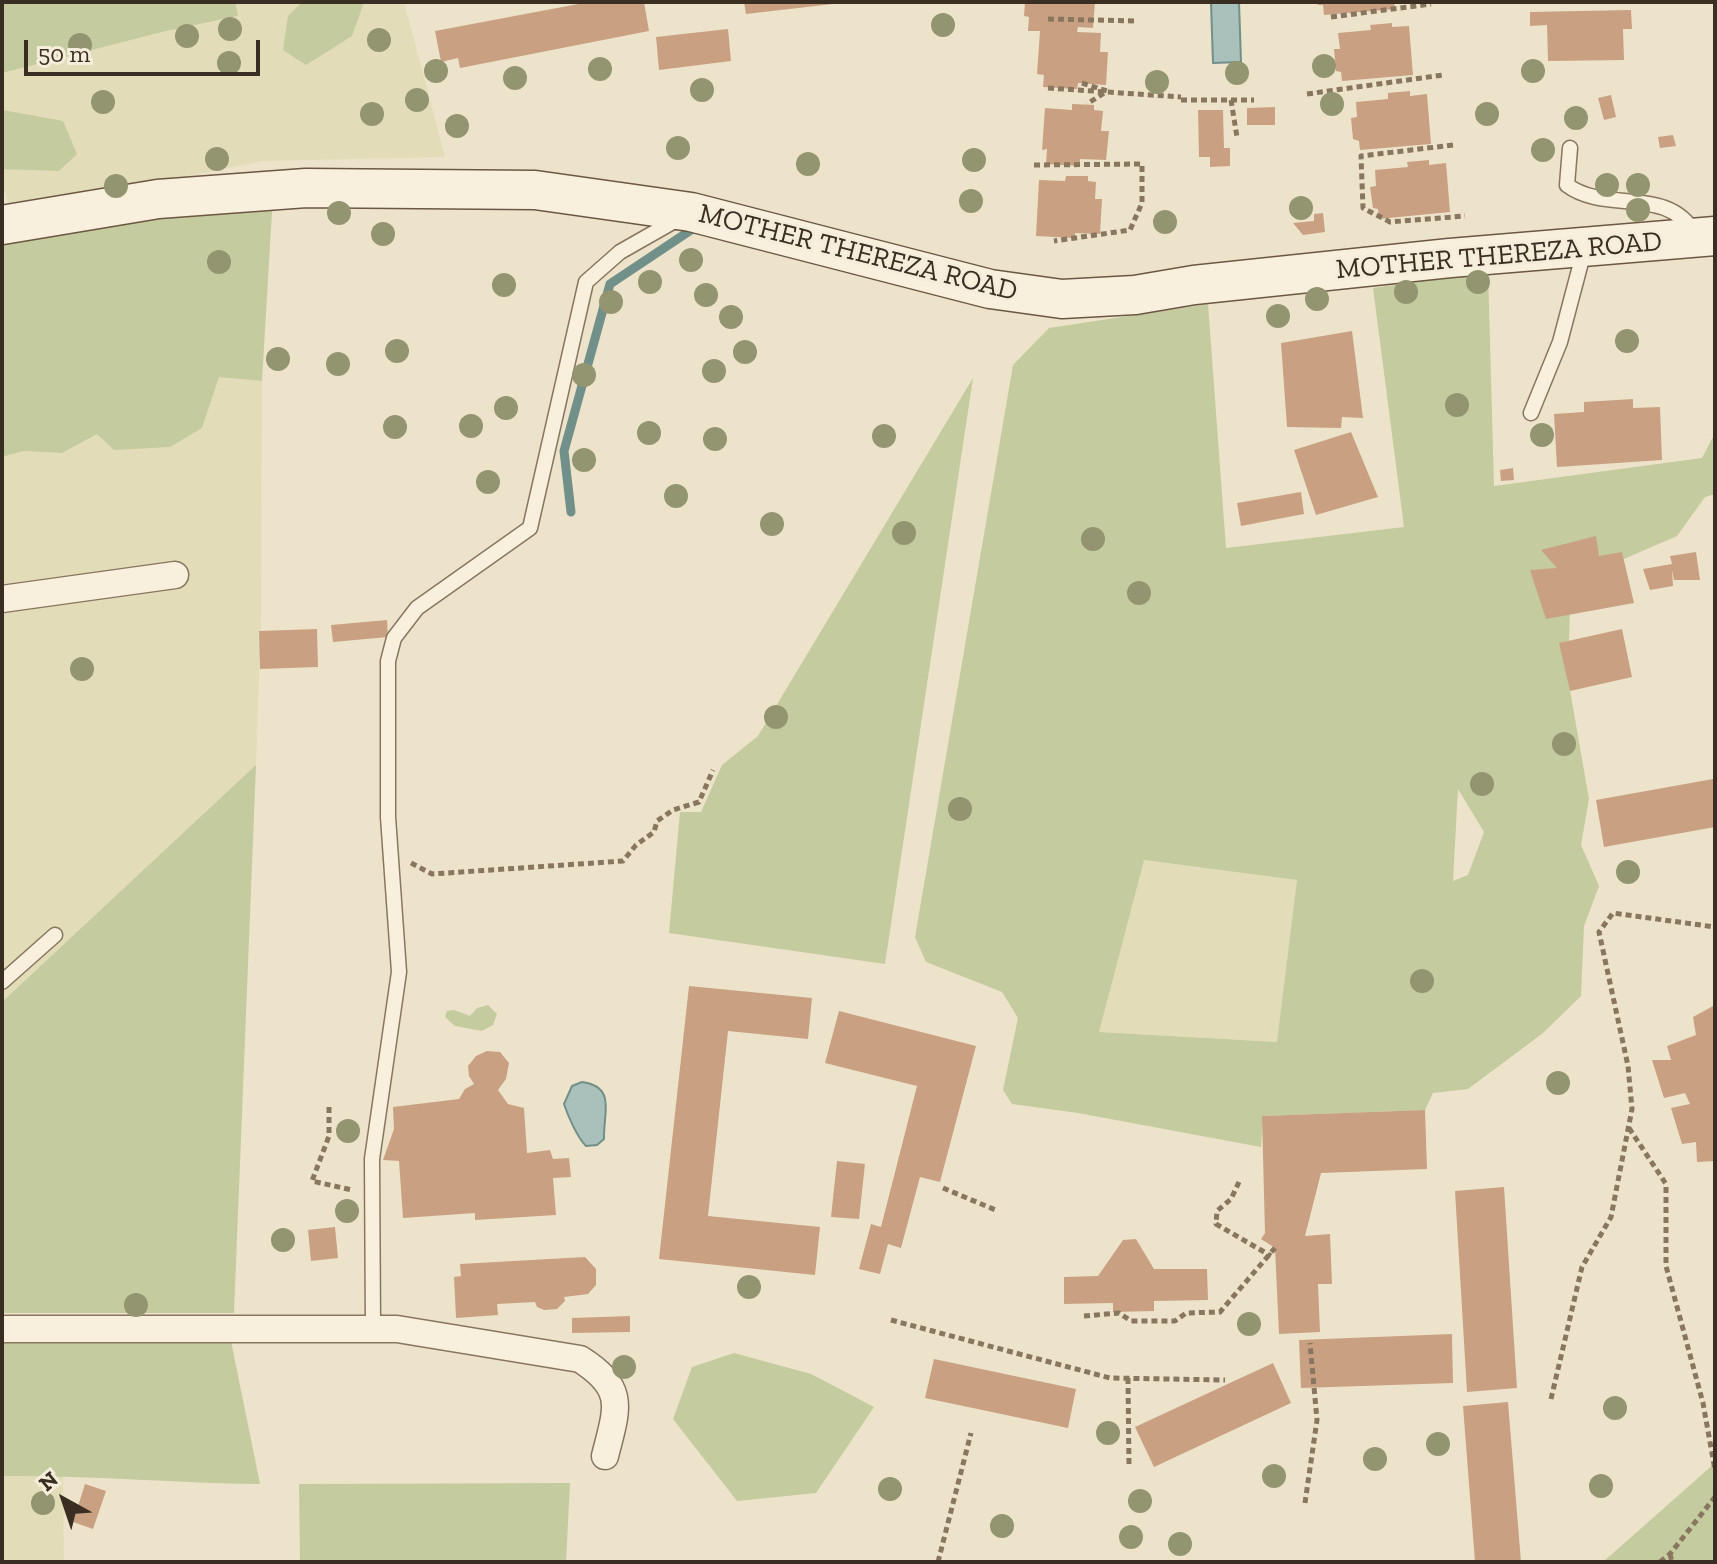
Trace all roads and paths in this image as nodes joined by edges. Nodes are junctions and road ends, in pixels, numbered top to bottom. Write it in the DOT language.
graph roads {
  1 [pos="1431,4"];
  2 [pos="1331,17"];
  3 [pos="1048,19"];
  4 [pos="1138,21"];
  5 [pos="1443,75"];
  6 [pos="1082,83"];
  7 [pos="1048,88"];
  8 [pos="1107,91"];
  9 [pos="1307,94"];
  10 [pos="1231,100"];
  11 [pos="1254,100"];
  12 [pos="1087,104"];
  13 [pos="1237,137"];
  14 [pos="1453,145"];
  15 [pos="1570,148"];
  16 [pos="1034,165"];
  17 [pos="691,212"];
  18 [pos="1465,216"];
  19 [pos="2,225"];
  20 [pos="1706,237"];
  21 [pos="1054,241"];
  22 [pos="1585,247"];
  23 [pos="1531,413"];
  24 [pos="175,575"];
  25 [pos="2,599"];
  26 [pos="713,770"];
  27 [pos="432,874"];
  28 [pos="1715,927"];
  29 [pos="55,935"];
  30 [pos="2,982"];
  31 [pos="329,1107"];
  32 [pos="1629,1127"];
  33 [pos="1239,1182"];
  34 [pos="943,1188"];
  35 [pos="372,1194"];
  36 [pos="998,1211"];
  37 [pos="1275,1248"];
  38 [pos="1271,1256"];
  39 [pos="1084,1316"];
  40 [pos="891,1320"];
  41 [pos="2,1329"];
  42 [pos="373,1330"];
  43 [pos="1310,1343"];
  44 [pos="1128,1378"];
  45 [pos="1225,1380"];
  46 [pos="1551,1399"];
  47 [pos="971,1433"];
  48 [pos="605,1456"];
  49 [pos="1129,1466"];
  50 [pos="1715,1470"];
  51 [pos="1715,1497"];
  52 [pos="1305,1503"];
  53 [pos="1670,1554"];
  54 [pos="938,1562"];
  55 [pos="1660,1562"];
  56 [pos="1672,1562"];
  1 -- 2 [label="path"];
  3 -- 4 [label="path"];
  5 -- 9 [label="path"];
  6 -- 8 [label="path"];
  7 -- 8 [label="path"];
  8 -- 10 [label="path"];
  8 -- 12 [label="path"];
  10 -- 11 [label="path"];
  10 -- 13 [label="path"];
  14 -- 18 [label="path"];
  15 -- 20 [label="lane"];
  16 -- 21 [label="path"];
  17 -- 19 [label="street, MOTHER THEREZA ROAD"];
  17 -- 22 [label="street, MOTHER THEREZA ROAD"];
  17 -- 35 [label="lane"];
  20 -- 22 [label="street, MOTHER THEREZA ROAD"];
  22 -- 23 [label="lane"];
  24 -- 25 [label="street"];
  26 -- 27 [label="path"];
  28 -- 32 [label="path"];
  29 -- 30 [label="lane"];
  31 -- 35 [label="path"];
  32 -- 46 [label="path"];
  32 -- 50 [label="path"];
  33 -- 38 [label="path"];
  34 -- 36 [label="path"];
  35 -- 42 [label="lane"];
  37 -- 38 [label="path"];
  38 -- 39 [label="path"];
  40 -- 44 [label="path"];
  41 -- 42 [label="street"];
  42 -- 48 [label="street"];
  43 -- 52 [label="path"];
  44 -- 45 [label="path"];
  44 -- 49 [label="path"];
  47 -- 54 [label="path"];
  51 -- 53 [label="path"];
  53 -- 55 [label="path"];
  53 -- 56 [label="path"];
}
